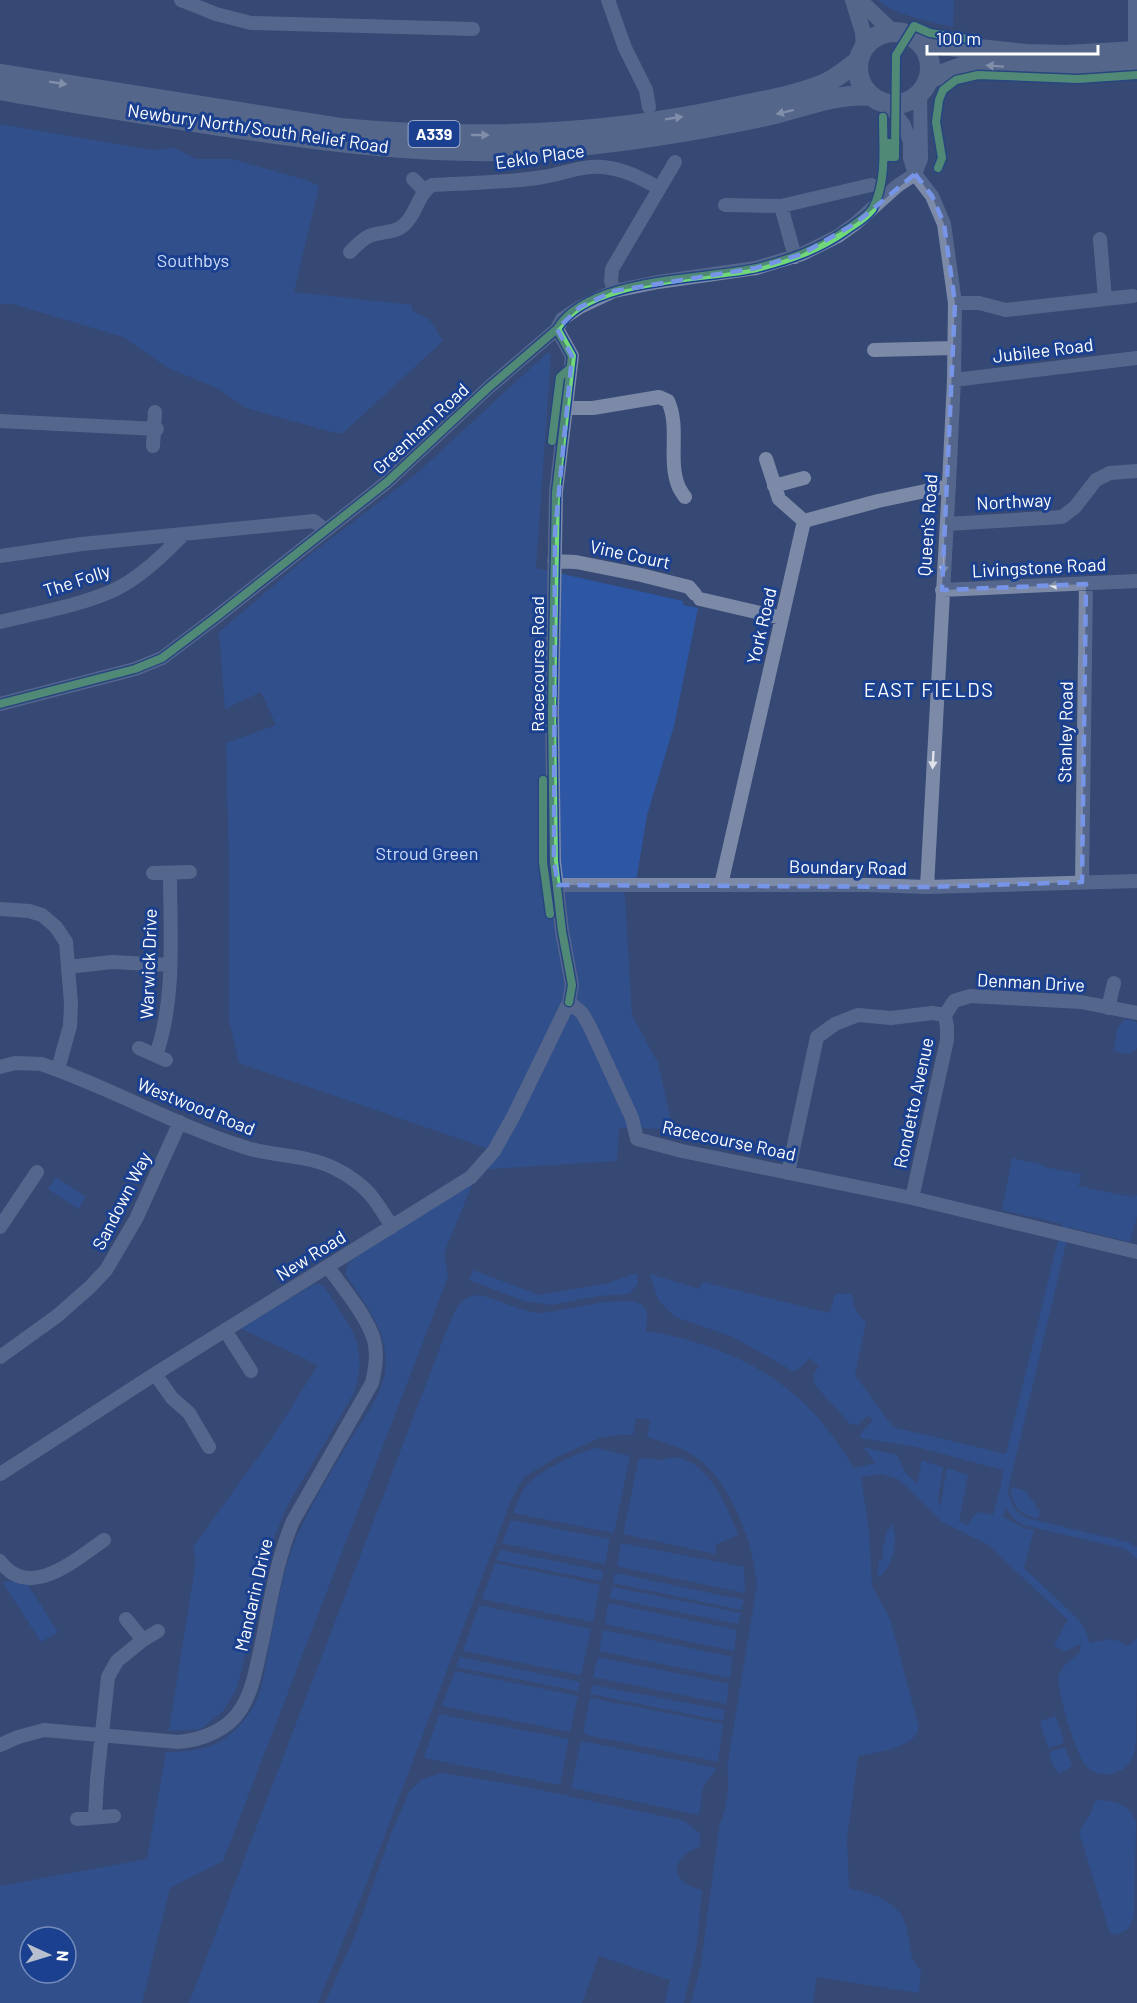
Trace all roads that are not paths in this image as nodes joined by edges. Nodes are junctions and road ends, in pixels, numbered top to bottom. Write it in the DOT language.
graph roads {
  1 [pos="181,0"];
  2 [pos="608,0"];
  3 [pos="853,0"];
  4 [pos="859,0"];
  5 [pos="1135,0"];
  6 [pos="473,29"];
  7 [pos="893,32"];
  8 [pos="920,42"];
  9 [pos="862,54"];
  10 [pos="1136,56"];
  11 [pos="0,74"];
  12 [pos="924,86"];
  13 [pos="0,90"];
  14 [pos="879,100"];
  15 [pos="649,107"];
  16 [pos="675,162"];
  17 [pos="915,174"];
  18 [pos="413,179"];
  19 [pos="871,185"];
  20 [pos="659,188"];
  21 [pos="424,191"];
  22 [pos="725,205"];
  23 [pos="781,206"];
  24 [pos="1100,239"];
  25 [pos="350,252"];
  26 [pos="795,257"];
  27 [pos="614,291"];
  28 [pos="1133,296"];
  29 [pos="1105,299"];
  30 [pos="955,303"];
  31 [pos="557,329"];
  32 [pos="954,348"];
  33 [pos="874,350"];
  34 [pos="1137,358"];
  35 [pos="954,380"];
  36 [pos="566,408"];
  37 [pos="155,412"];
  38 [pos="0,421"];
  39 [pos="156,429"];
  40 [pos="153,446"];
  41 [pos="766,459"];
  42 [pos="1137,471"];
  43 [pos="804,478"];
  44 [pos="774,486"];
  45 [pos="949,486"];
  46 [pos="685,497"];
  47 [pos="804,521"];
  48 [pos="947,524"];
  49 [pos="325,530"];
  50 [pos="184,534"];
  51 [pos="0,556"];
  52 [pos="554,561"];
  53 [pos="1137,581"];
  54 [pos="1086,584"];
  55 [pos="942,590"];
  56 [pos="782,618"];
  57 [pos="0,622"];
  58 [pos="0,704"];
  59 [pos="190,872"];
  60 [pos="153,873"];
  61 [pos="170,873"];
  62 [pos="1137,881"];
  63 [pos="1082,882"];
  64 [pos="558,885"];
  65 [pos="721,885"];
  66 [pos="927,887"];
  67 [pos="0,909"];
  68 [pos="170,965"];
  69 [pos="68,966"];
  70 [pos="1113,983"];
  71 [pos="569,1002"];
  72 [pos="1108,1008"];
  73 [pos="1137,1013"];
  74 [pos="945,1015"];
  75 [pos="139,1048"];
  76 [pos="0,1067"];
  77 [pos="58,1069"];
  78 [pos="180,1122"];
  79 [pos="37,1172"];
  80 [pos="788,1173"];
  81 [pos="912,1198"];
  82 [pos="0,1227"];
  83 [pos="392,1227"];
  84 [pos="1137,1252"];
  85 [pos="328,1268"];
  86 [pos="225,1330"];
  87 [pos="0,1357"];
  88 [pos="251,1371"];
  89 [pos="155,1374"];
  90 [pos="209,1447"];
  91 [pos="0,1474"];
  92 [pos="104,1540"];
  93 [pos="2,1566"];
  94 [pos="126,1619"];
  95 [pos="158,1631"];
  96 [pos="143,1640"];
  97 [pos="101,1735"];
  98 [pos="0,1745"];
  99 [pos="114,1816"];
  100 [pos="95,1817"];
  101 [pos="77,1819"];
  1 -- 6 [label="street"];
  2 -- 15 [label="street"];
  3 -- 9 [label="main road"];
  4 -- 7 [label="main road"];
  5 -- 10 [label="street"];
  7 -- 8 [label="highway"];
  7 -- 9 [label="highway"];
  8 -- 10 [label="highway"];
  8 -- 12 [label="highway"];
  11 -- 9 [label="highway, Newbury North/South Relief Road / A339, one-way"];
  9 -- 14 [label="highway"];
  10 -- 12 [label="highway, one-way"];
  12 -- 14 [label="highway"];
  12 -- 17 [label="street"];
  14 -- 13 [label="highway, Newbury North/South Relief Road / A339, one-way"];
  14 -- 17 [label="street"];
  16 -- 20 [label="street"];
  17 -- 26 [label="street, Greenham Road"];
  17 -- 30 [label="street, Queen's Road"];
  18 -- 21 [label="street"];
  19 -- 23 [label="street"];
  20 -- 21 [label="street, Eeklo Place"];
  20 -- 27 [label="street"];
  21 -- 25 [label="street"];
  22 -- 23 [label="street"];
  23 -- 26 [label="street"];
  24 -- 29 [label="street"];
  26 -- 27 [label="street, Greenham Road"];
  27 -- 31 [label="street, Greenham Road"];
  28 -- 29 [label="street"];
  29 -- 30 [label="street"];
  30 -- 32 [label="street, Queen's Road"];
  31 -- 36 [label="street, Racecourse Road"];
  31 -- 49 [label="street, Greenham Road"];
  32 -- 33 [label="street"];
  32 -- 35 [label="street, Queen's Road"];
  34 -- 35 [label="street, Jubilee Road"];
  35 -- 45 [label="street, Queen's Road"];
  36 -- 46 [label="street"];
  36 -- 52 [label="street, Racecourse Road"];
  37 -- 39 [label="street"];
  38 -- 39 [label="street"];
  39 -- 40 [label="street"];
  41 -- 44 [label="street"];
  42 -- 48 [label="street, Northway"];
  43 -- 44 [label="street"];
  44 -- 47 [label="street"];
  45 -- 47 [label="street"];
  45 -- 48 [label="street, Queen's Road"];
  47 -- 56 [label="street, York Road"];
  48 -- 55 [label="street, Queen's Road, one-way"];
  49 -- 50 [label="street, The Folly"];
  49 -- 58 [label="street, Greenham Road"];
  50 -- 51 [label="street, The Folly"];
  50 -- 57 [label="street, The Folly"];
  52 -- 56 [label="street, Vine Court"];
  52 -- 64 [label="street, Racecourse Road"];
  53 -- 54 [label="street, Livingstone Road"];
  54 -- 55 [label="street, Livingstone Road, one-way"];
  54 -- 63 [label="street, Stanley Road"];
  55 -- 66 [label="street, Queen's Road, one-way"];
  56 -- 65 [label="street, York Road"];
  59 -- 61 [label="street"];
  60 -- 61 [label="street"];
  61 -- 68 [label="street, Warwick Drive"];
  62 -- 63 [label="street, Boundary Road"];
  63 -- 66 [label="street, Boundary Road"];
  64 -- 65 [label="street, Boundary Road"];
  64 -- 71 [label="street, Racecourse Road"];
  65 -- 66 [label="street, Boundary Road"];
  67 -- 69 [label="street"];
  68 -- 69 [label="street"];
  68 -- 75 [label="street, Warwick Drive"];
  69 -- 77 [label="street"];
  70 -- 72 [label="street, Denman Drive"];
  71 -- 80 [label="street, Racecourse Road"];
  71 -- 83 [label="street, New Road"];
  72 -- 73 [label="street, Denman Drive"];
  72 -- 74 [label="street, Denman Drive"];
  74 -- 80 [label="street"];
  74 -- 81 [label="street, Rondetto Avenue"];
  76 -- 77 [label="street, Westwood Road"];
  77 -- 78 [label="street, Westwood Road"];
  78 -- 83 [label="street, Westwood Road"];
  78 -- 87 [label="street, Sandown Way"];
  79 -- 82 [label="street"];
  80 -- 81 [label="street, Racecourse Road"];
  81 -- 84 [label="street, Racecourse Road"];
  83 -- 85 [label="street, New Road"];
  85 -- 86 [label="street, New Road"];
  85 -- 97 [label="street, Mandarin Drive"];
  86 -- 88 [label="street"];
  86 -- 89 [label="street, New Road"];
  89 -- 90 [label="street"];
  89 -- 91 [label="street, New Road"];
  92 -- 93 [label="street"];
  94 -- 96 [label="street"];
  95 -- 96 [label="street"];
  96 -- 97 [label="street"];
  97 -- 98 [label="street, Mandarin Drive"];
  97 -- 100 [label="street"];
  99 -- 100 [label="street"];
  100 -- 101 [label="street"];
}
